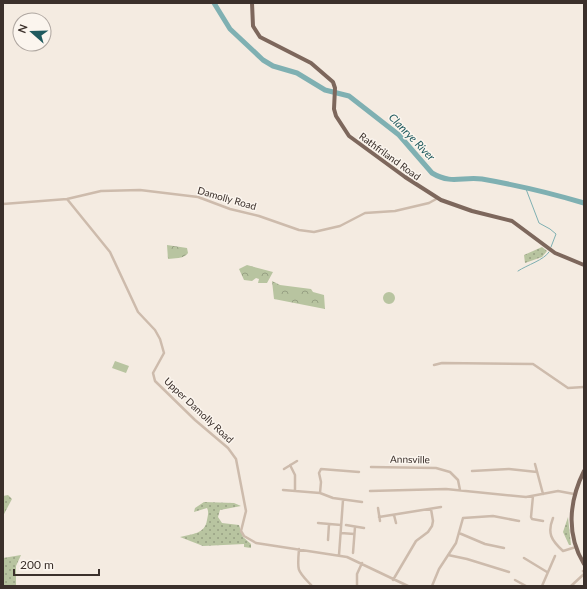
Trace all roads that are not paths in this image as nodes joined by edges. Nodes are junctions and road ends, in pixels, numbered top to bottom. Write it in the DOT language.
graph roads {
  1 [pos="252,3"];
  2 [pos="438,198"];
  3 [pos="66,199"];
  4 [pos="3,204"];
  5 [pos="584,265"];
  6 [pos="434,365"];
  7 [pos="584,387"];
  8 [pos="297,461"];
  9 [pos="535,464"];
  10 [pos="290,465"];
  11 [pos="284,469"];
  12 [pos="374,471"];
  13 [pos="472,471"];
  14 [pos="584,471"];
  15 [pos="359,472"];
  16 [pos="537,472"];
  17 [pos="284,490"];
  18 [pos="295,490"];
  19 [pos="460,490"];
  20 [pos="370,491"];
  21 [pos="320,493"];
  22 [pos="543,494"];
  23 [pos="574,494"];
  24 [pos="533,496"];
  25 [pos="343,500"];
  26 [pos="362,502"];
  27 [pos="441,507"];
  28 [pos="378,508"];
  29 [pos="431,509"];
  30 [pos="394,515"];
  31 [pos="553,518"];
  32 [pos="519,521"];
  33 [pos="543,521"];
  34 [pos="318,523"];
  35 [pos="396,523"];
  36 [pos="329,524"];
  37 [pos="341,525"];
  38 [pos="346,525"];
  39 [pos="355,527"];
  40 [pos="364,528"];
  41 [pos="341,533"];
  42 [pos="459,533"];
  43 [pos="354,534"];
  44 [pos="328,540"];
  45 [pos="576,547"];
  46 [pos="504,548"];
  47 [pos="298,549"];
  48 [pos="353,553"];
  49 [pos="339,554"];
  50 [pos="448,555"];
  51 [pos="555,556"];
  52 [pos="524,558"];
  53 [pos="362,563"];
  54 [pos="584,564"];
  55 [pos="509,572"];
  56 [pos="547,572"];
  57 [pos="584,573"];
  58 [pos="393,580"];
  59 [pos="515,580"];
  60 [pos="312,586"];
  61 [pos="357,586"];
  62 [pos="407,586"];
  63 [pos="432,586"];
  64 [pos="526,586"];
  65 [pos="542,586"];
  66 [pos="571,586"];
  1 -- 2 [label="main road, Rathfriland Road"];
  2 -- 3 [label="street, Damolly Road"];
  2 -- 5 [label="main road, Rathfriland Road"];
  3 -- 4 [label="street, Damolly Road"];
  3 -- 47 [label="street, Upper Damolly Road"];
  6 -- 7 [label="street"];
  8 -- 10 [label="street"];
  9 -- 16 [label="street"];
  10 -- 11 [label="street"];
  10 -- 18 [label="street"];
  12 -- 19 [label="street, Annsville"];
  13 -- 16 [label="street"];
  14 -- 23 [label="main road"];
  15 -- 21 [label="street"];
  16 -- 22 [label="street"];
  17 -- 18 [label="street"];
  18 -- 21 [label="street"];
  19 -- 20 [label="street"];
  19 -- 24 [label="street"];
  21 -- 25 [label="street"];
  22 -- 23 [label="street"];
  22 -- 24 [label="street"];
  23 -- 45 [label="main road"];
  24 -- 33 [label="street"];
  25 -- 26 [label="street"];
  25 -- 37 [label="street"];
  27 -- 29 [label="street"];
  28 -- 30 [label="street"];
  29 -- 30 [label="street"];
  29 -- 58 [label="street"];
  30 -- 35 [label="street"];
  31 -- 45 [label="street"];
  32 -- 42 [label="street"];
  34 -- 36 [label="street"];
  36 -- 37 [label="street"];
  36 -- 44 [label="street"];
  37 -- 41 [label="street"];
  38 -- 39 [label="street"];
  39 -- 40 [label="street"];
  39 -- 43 [label="street"];
  41 -- 43 [label="street"];
  41 -- 49 [label="street"];
  42 -- 46 [label="street"];
  42 -- 50 [label="street"];
  43 -- 48 [label="street"];
  45 -- 54 [label="main road"];
  47 -- 49 [label="street, Upper Damolly Road"];
  47 -- 60 [label="street"];
  49 -- 53 [label="street, Upper Damolly Road"];
  50 -- 55 [label="street"];
  50 -- 63 [label="street"];
  51 -- 56 [label="street"];
  52 -- 56 [label="street"];
  53 -- 58 [label="street, Upper Damolly Road"];
  53 -- 61 [label="street"];
  56 -- 65 [label="street"];
  57 -- 66 [label="street"];
  58 -- 62 [label="street, Upper Damolly Road"];
  59 -- 64 [label="street"];
}
